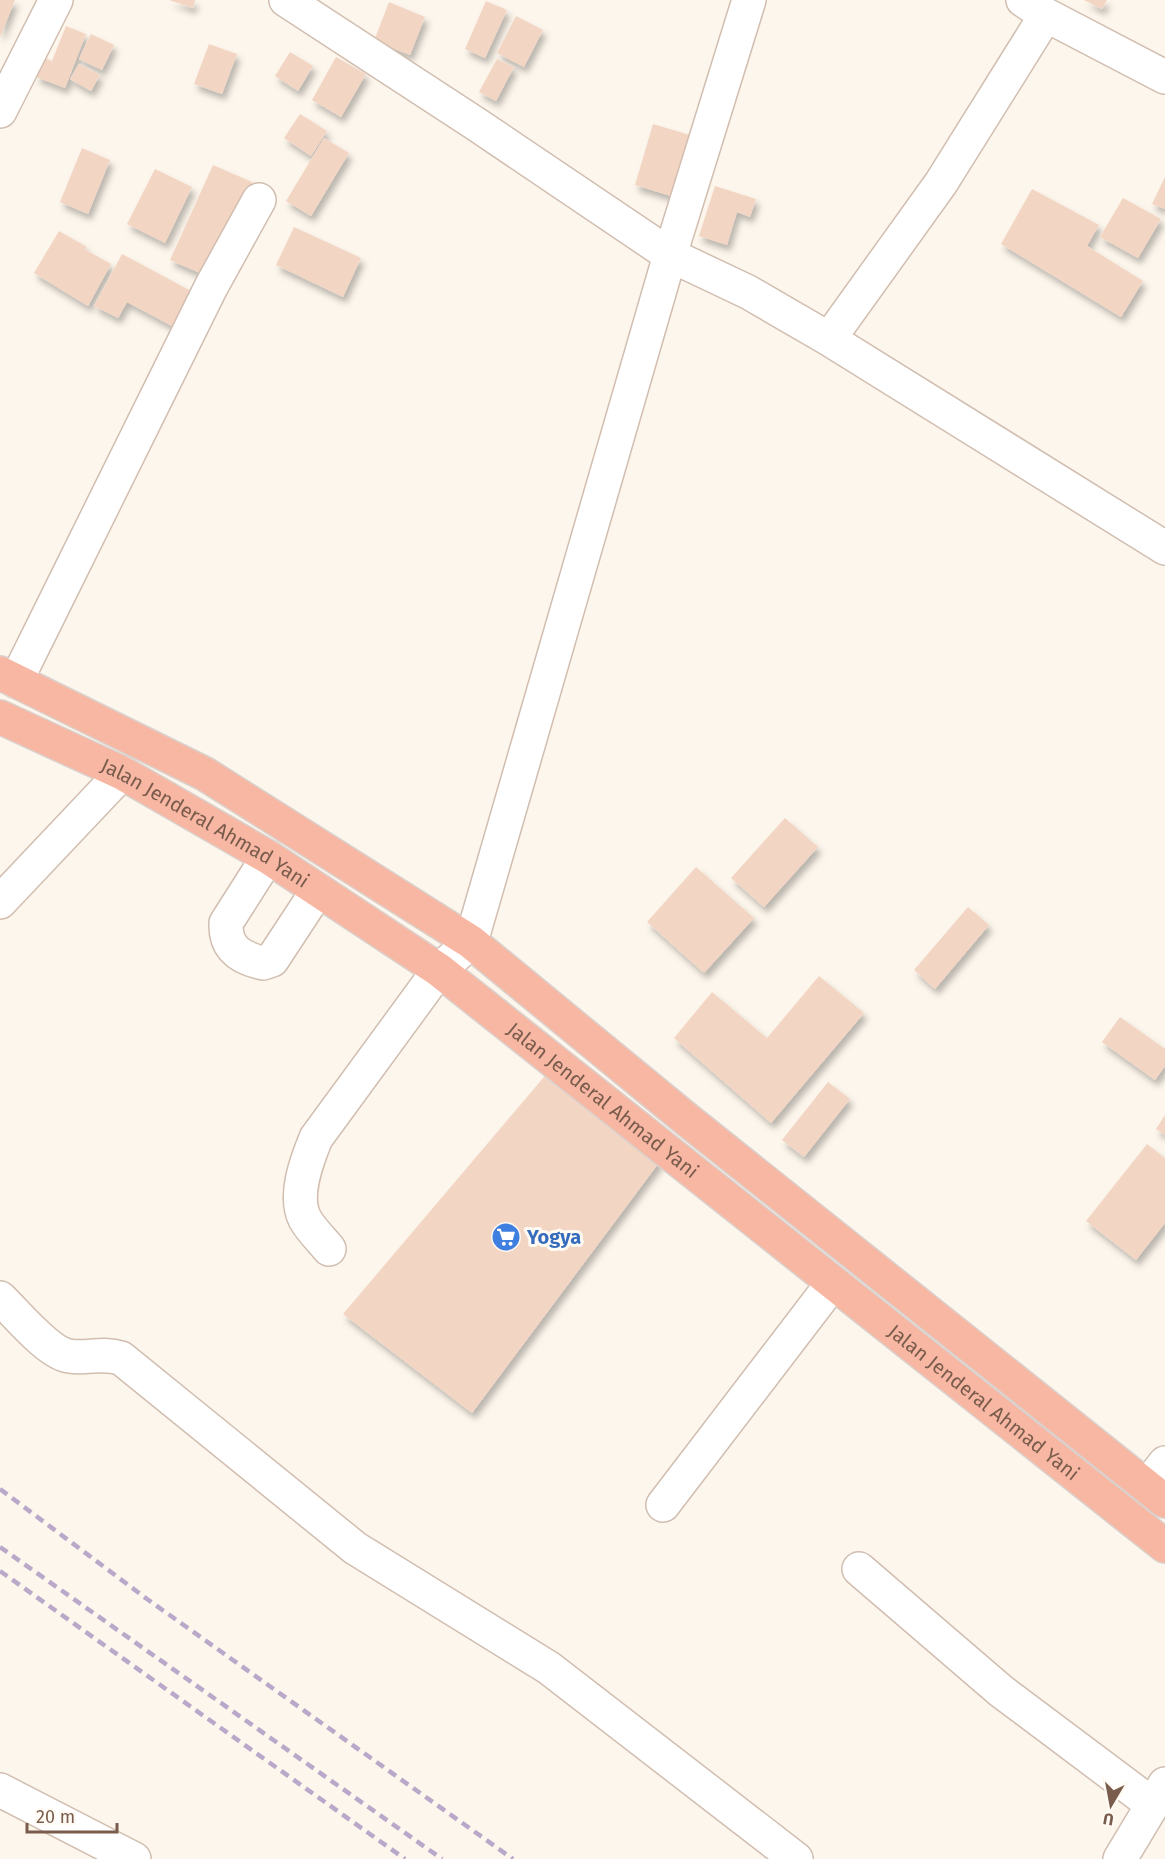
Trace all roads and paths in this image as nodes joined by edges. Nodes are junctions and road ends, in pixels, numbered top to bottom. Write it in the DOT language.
graph roads {
  1 [pos="56,0"];
  2 [pos="286,0"];
  3 [pos="749,0"];
  4 [pos="1034,7"];
  5 [pos="8,77"];
  6 [pos="1165,77"];
  7 [pos="0,111"];
  8 [pos="259,200"];
  9 [pos="670,255"];
  10 [pos="829,339"];
  11 [pos="1165,548"];
  12 [pos="8,677"];
  13 [pos="0,717"];
  14 [pos="122,773"];
  15 [pos="268,857"];
  16 [pos="318,890"];
  17 [pos="0,902"];
  18 [pos="471,942"];
  19 [pos="439,970"];
  20 [pos="329,1248"];
  21 [pos="832,1284"];
  22 [pos="0,1298"];
  23 [pos="1159,1483"];
  24 [pos="663,1505"];
  25 [pos="1165,1546"];
  26 [pos="859,1569"];
  27 [pos="0,1790"];
  28 [pos="1159,1794"];
  29 [pos="134,1859"];
  30 [pos="796,1859"];
  31 [pos="1120,1859"];
  1 -- 5 [label="street"];
  2 -- 9 [label="street"];
  3 -- 9 [label="street"];
  4 -- 6 [label="street"];
  4 -- 10 [label="street"];
  5 -- 7 [label="street"];
  8 -- 12 [label="street"];
  9 -- 10 [label="street"];
  9 -- 18 [label="street"];
  10 -- 11 [label="street"];
  12 -- 18 [label="highway, Jalan Jenderal Ahmad Yani"];
  13 -- 14 [label="highway, Jalan Jenderal Ahmad Yani"];
  14 -- 15 [label="highway, Jalan Jenderal Ahmad Yani"];
  14 -- 17 [label="street"];
  15 -- 16 [label="highway, Jalan Jenderal Ahmad Yani"];
  15 -- 16 [label="street"];
  16 -- 19 [label="highway, Jalan Jenderal Ahmad Yani"];
  18 -- 19 [label="street"];
  18 -- 23 [label="highway, Jalan Jenderal Ahmad Yani"];
  19 -- 20 [label="street"];
  19 -- 21 [label="highway, Jalan Jenderal Ahmad Yani"];
  21 -- 24 [label="street"];
  21 -- 25 [label="highway, Jalan Jenderal Ahmad Yani"];
  22 -- 30 [label="street"];
  26 -- 28 [label="street"];
  27 -- 29 [label="street"];
  28 -- 31 [label="street"];
}
